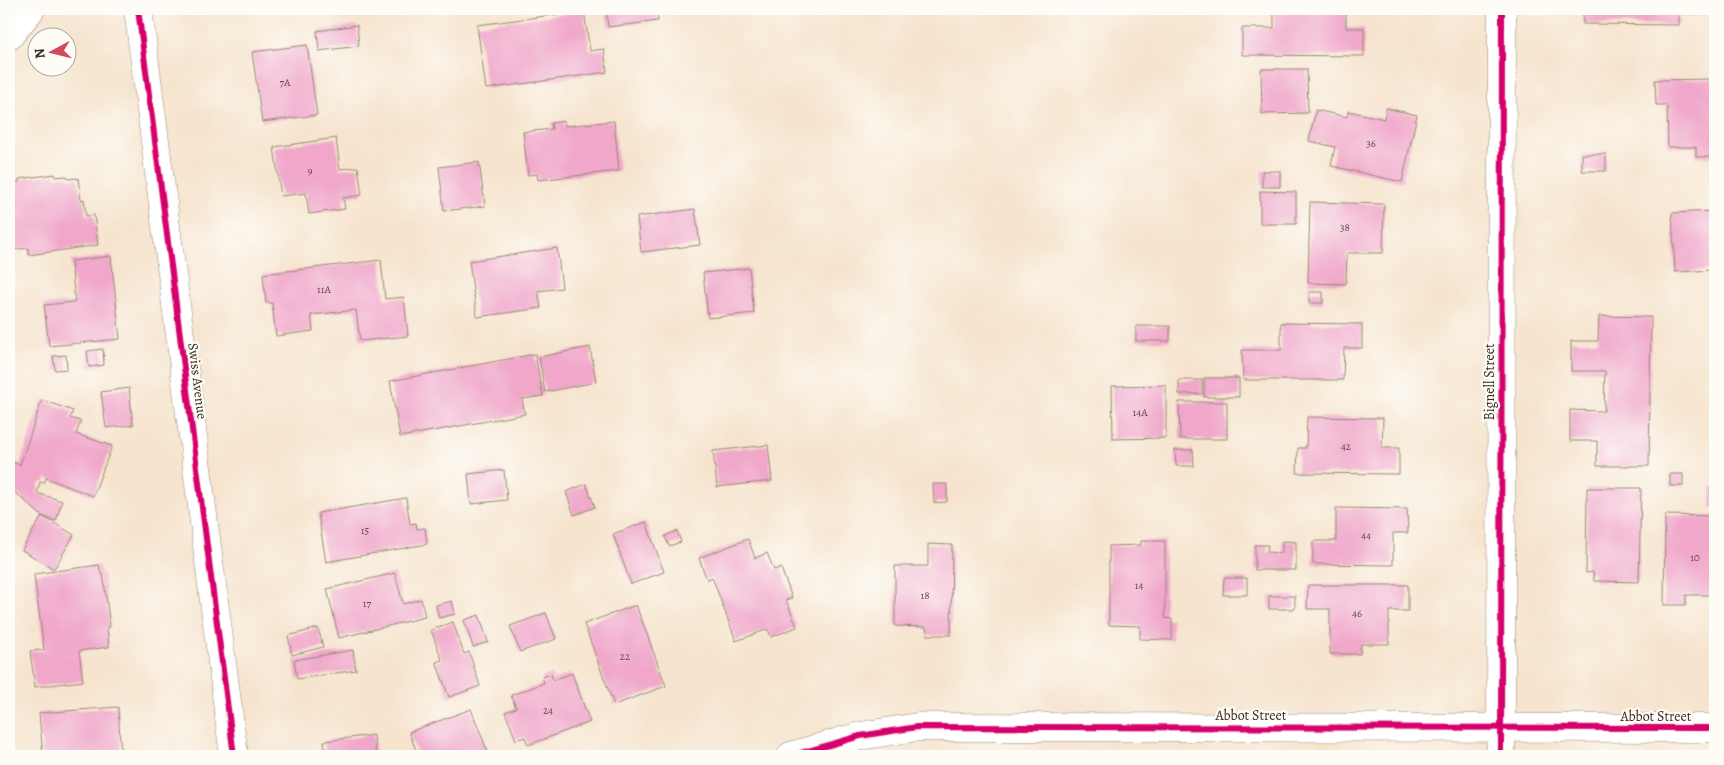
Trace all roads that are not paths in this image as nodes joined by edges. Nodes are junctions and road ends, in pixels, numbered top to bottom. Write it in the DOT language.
graph roads {
  1 [pos="31,9"];
  2 [pos="138,9"];
  3 [pos="1502,9"];
  4 [pos="9,36"];
  5 [pos="1501,728"];
  6 [pos="1715,728"];
  7 [pos="234,756"];
  8 [pos="790,756"];
  9 [pos="1501,756"];
  1 -- 4 [label="street"];
  2 -- 7 [label="street, Swiss Avenue"];
  3 -- 5 [label="street, Bignell Street"];
  5 -- 6 [label="street, Abbot Street"];
  5 -- 8 [label="street, Abbot Street"];
  5 -- 9 [label="street, Bignell Street"];
}
